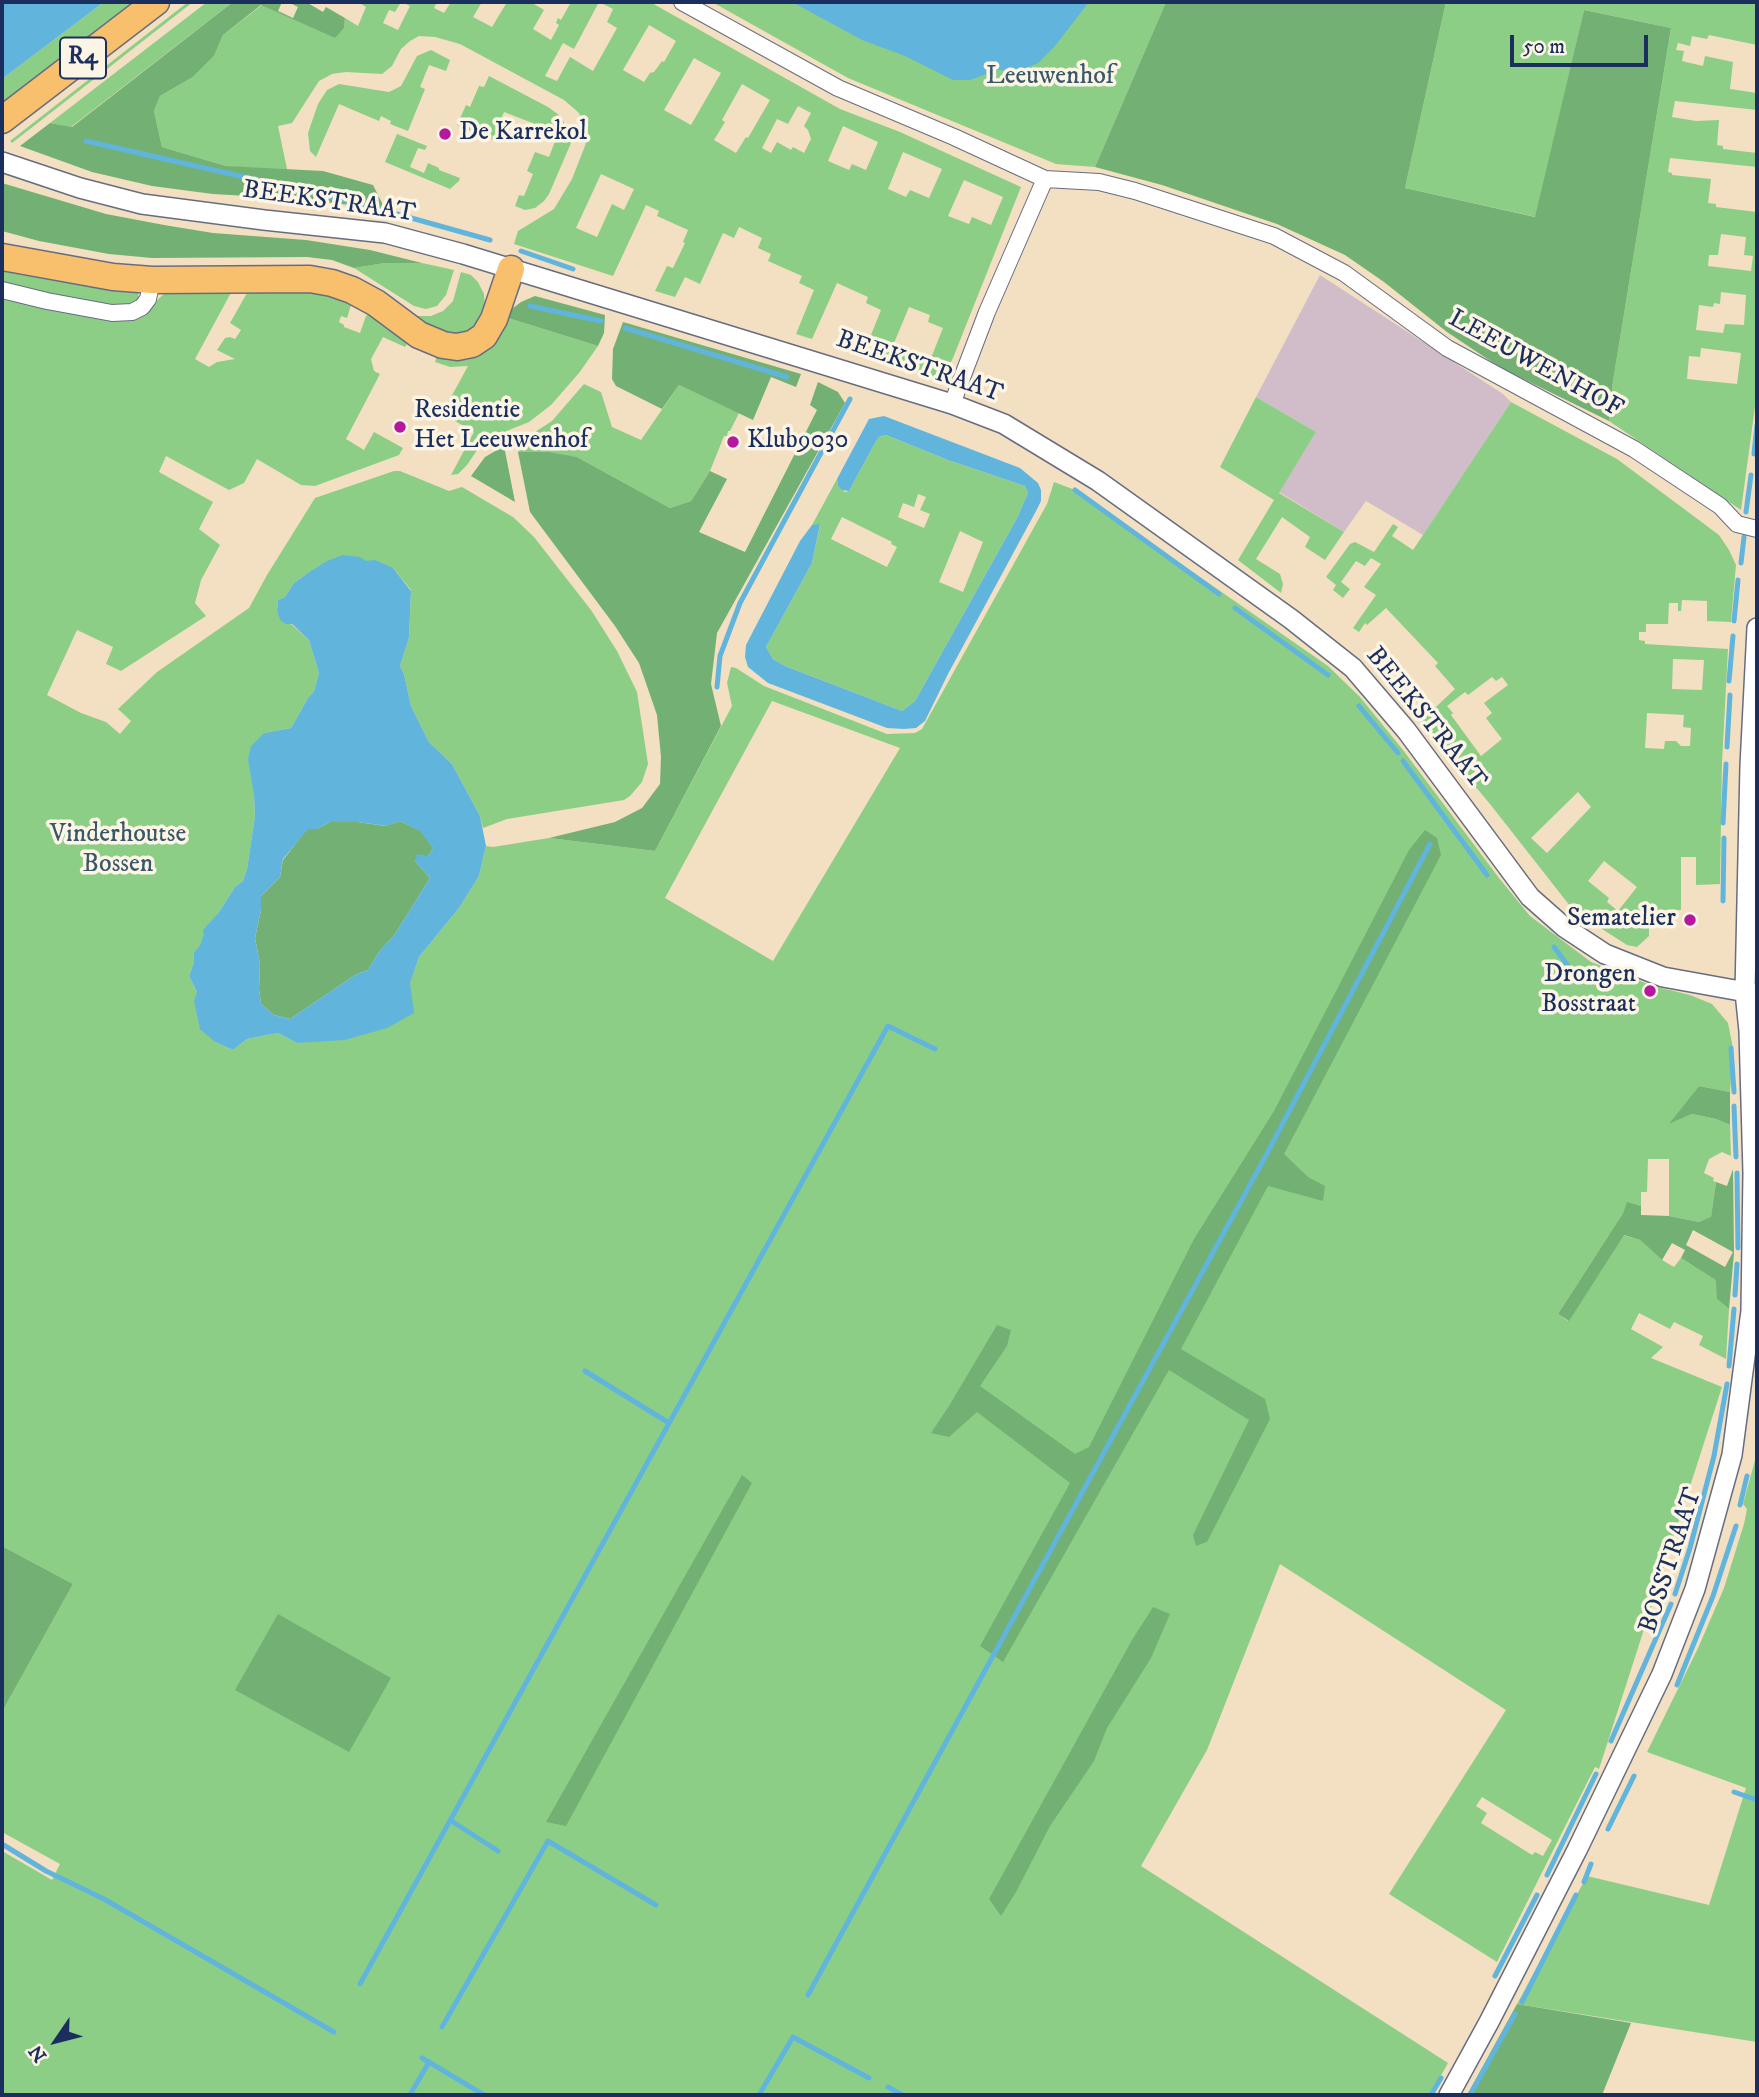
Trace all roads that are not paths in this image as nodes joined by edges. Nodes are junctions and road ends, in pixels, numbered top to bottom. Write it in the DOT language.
graph roads {
  1 [pos="156,2"];
  2 [pos="681,2"];
  3 [pos="4,121"];
  4 [pos="3,163"];
  5 [pos="1045,179"];
  6 [pos="9,256"];
  7 [pos="511,269"];
  8 [pos="152,280"];
  9 [pos="2,290"];
  10 [pos="952,404"];
  11 [pos="1757,529"];
  12 [pos="1757,628"];
  13 [pos="1751,993"];
  14 [pos="1449,2095"];
  1 -- 3 [label="highway, R4"];
  2 -- 5 [label="street, LEEUWENHOF"];
  4 -- 7 [label="street, BEEKSTRAAT"];
  5 -- 10 [label="street"];
  5 -- 11 [label="street, LEEUWENHOF"];
  6 -- 8 [label="highway"];
  7 -- 8 [label="highway"];
  7 -- 10 [label="street, BEEKSTRAAT"];
  8 -- 9 [label="street"];
  10 -- 13 [label="street, BEEKSTRAAT"];
  12 -- 13 [label="street, BOSSTRAAT"];
  13 -- 14 [label="street, BOSSTRAAT"];
}
